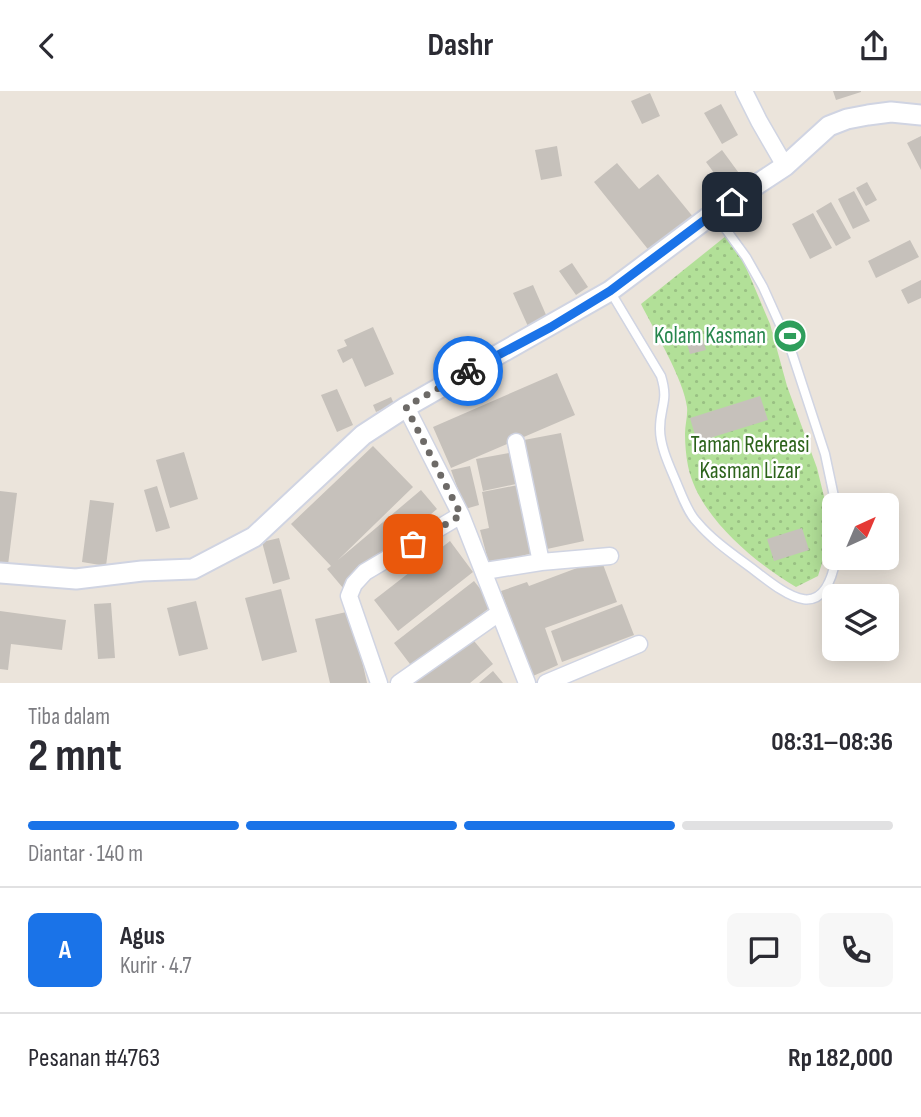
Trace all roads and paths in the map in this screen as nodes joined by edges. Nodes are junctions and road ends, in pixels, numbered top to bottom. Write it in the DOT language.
graph roads {
  1 [pos="744,91"];
  2 [pos="921,115"];
  3 [pos="785,166"];
  4 [pos="714,213"];
  5 [pos="610,291"];
  6 [pos="406,407"];
  7 [pos="516,442"];
  8 [pos="833,493"];
  9 [pos="461,515"];
  10 [pos="610,556"];
  11 [pos="541,562"];
  12 [pos="485,571"];
  13 [pos="834,571"];
  14 [pos="0,573"];
  15 [pos="499,613"];
  16 [pos="639,644"];
  17 [pos="379,683"];
  18 [pos="399,683"];
  19 [pos="527,683"];
  20 [pos="546,683"];
  1 -- 3 [label="street"];
  2 -- 3 [label="street"];
  3 -- 4 [label="street"];
  4 -- 5 [label="street"];
  4 -- 8 [label="lane"];
  5 -- 6 [label="street"];
  5 -- 13 [label="lane"];
  6 -- 9 [label="street"];
  6 -- 14 [label="street"];
  7 -- 11 [label="street"];
  9 -- 12 [label="street"];
  9 -- 17 [label="street"];
  10 -- 11 [label="street"];
  11 -- 12 [label="street"];
  12 -- 15 [label="street"];
  15 -- 18 [label="street"];
  15 -- 19 [label="street"];
  16 -- 20 [label="street"];
}
